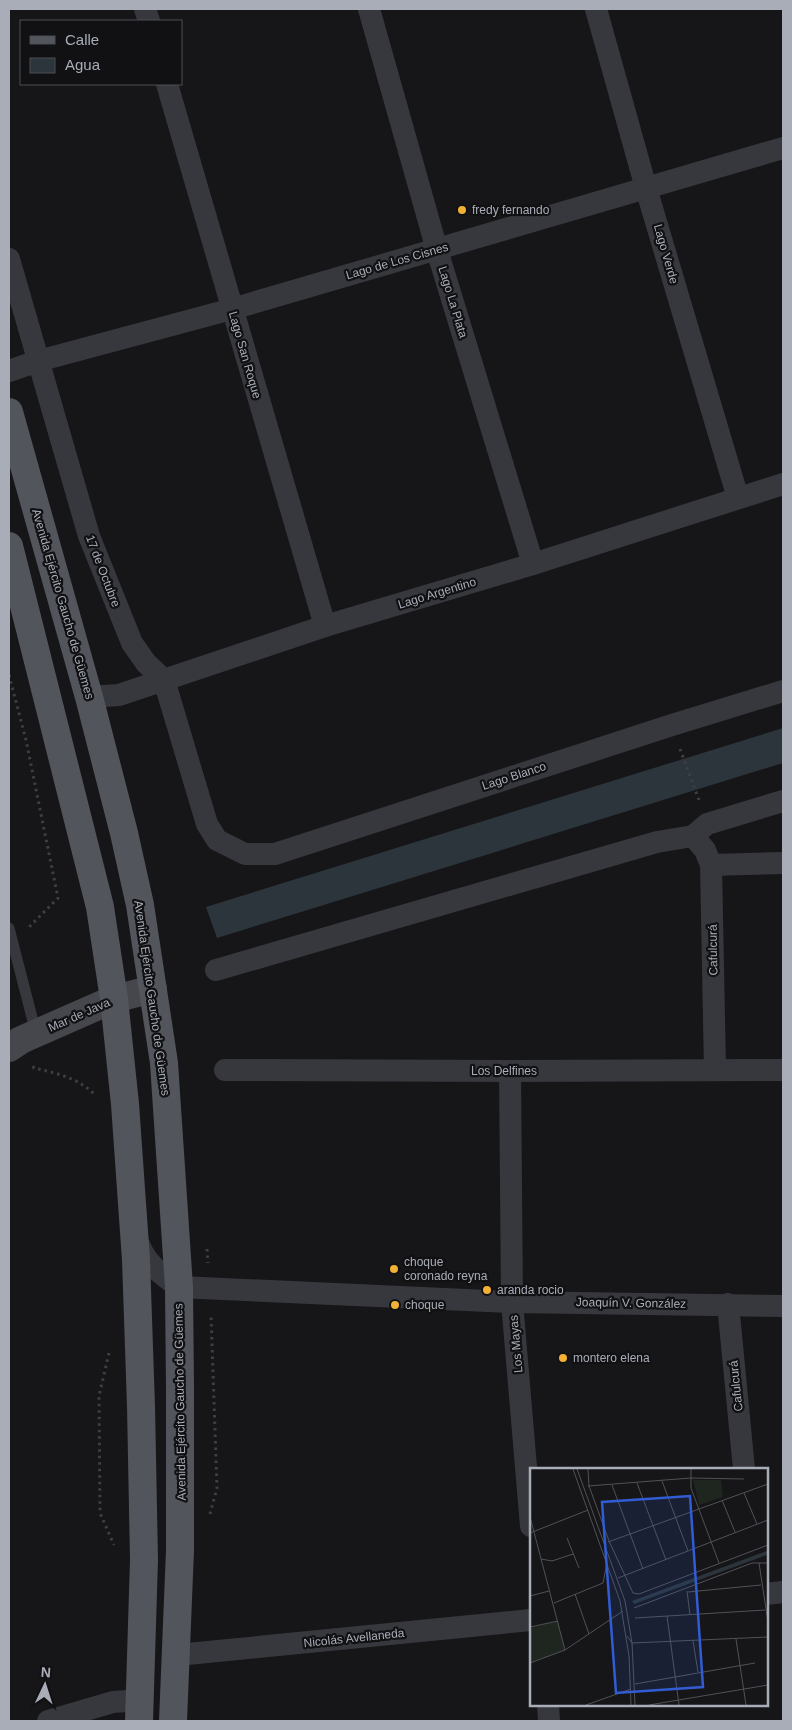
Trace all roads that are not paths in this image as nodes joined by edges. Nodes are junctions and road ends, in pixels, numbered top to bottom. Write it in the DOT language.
graph roads {
  1 [pos="368,9"];
  2 [pos="596,9"];
  3 [pos="167,85"];
  4 [pos="783,148"];
  5 [pos="646,188"];
  6 [pos="437,250"];
  7 [pos="9,259"];
  8 [pos="232,309"];
  9 [pos="38,360"];
  10 [pos="9,371"];
  11 [pos="9,412"];
  12 [pos="783,484"];
  13 [pos="738,498"];
  14 [pos="9,546"];
  15 [pos="533,564"];
  16 [pos="325,626"];
  17 [pos="164,680"];
  18 [pos="783,691"];
  19 [pos="89,696"];
  20 [pos="783,801"];
  21 [pos="700,830"];
  22 [pos="245,854"];
  23 [pos="783,864"];
  24 [pos="711,865"];
  25 [pos="9,928"];
  26 [pos="216,970"];
  27 [pos="153,989"];
  28 [pos="114,999"];
  29 [pos="22,1040"];
  30 [pos="225,1070"];
  31 [pos="715,1070"];
  32 [pos="783,1070"];
  33 [pos="510,1071"];
  34 [pos="133,1223"];
  35 [pos="178,1287"];
  36 [pos="512,1302"];
  37 [pos="728,1304"];
  38 [pos="783,1306"];
  39 [pos="744,1468"];
  40 [pos="530,1514"];
  41 [pos="783,1592"];
  42 [pos="767,1594"];
  43 [pos="530,1620"];
  44 [pos="177,1654"];
  45 [pos="548,1705"];
  46 [pos="140,1711"];
  47 [pos="48,1721"];
  48 [pos="173,1721"];
  49 [pos="549,1721"];
  1 -- 6 [label="street, Lago La Plata"];
  2 -- 5 [label="street, Lago Verde"];
  3 -- 8 [label="street, Lago San Roque"];
  4 -- 5 [label="street, Lago de Los Cisnes"];
  5 -- 6 [label="street, Lago de Los Cisnes"];
  5 -- 13 [label="street, Lago Verde"];
  6 -- 8 [label="street, Lago de Los Cisnes"];
  6 -- 15 [label="street, Lago La Plata"];
  7 -- 9 [label="street, 17 de Octubre"];
  8 -- 9 [label="street, Lago de Los Cisnes"];
  8 -- 16 [label="street, Lago San Roque"];
  9 -- 10 [label="street, Lago de Los Cisnes"];
  9 -- 17 [label="street, 17 de Octubre"];
  11 -- 19 [label="main road, Avenida Ejército Gaucho de Güemes"];
  12 -- 13 [label="street, Lago Argentino"];
  13 -- 15 [label="street, Lago Argentino"];
  14 -- 28 [label="main road"];
  15 -- 16 [label="street, Lago Argentino"];
  16 -- 17 [label="street, Lago Argentino"];
  17 -- 19 [label="street, Lago Argentino"];
  17 -- 22 [label="street, 17 de Octubre"];
  18 -- 22 [label="street, Lago Blanco"];
  19 -- 27 [label="main road, Avenida Ejército Gaucho de Güemes"];
  20 -- 21 [label="street"];
  21 -- 24 [label="street, Cafulcurá"];
  21 -- 26 [label="street"];
  23 -- 24 [label="street"];
  24 -- 31 [label="street, Cafulcurá"];
  25 -- 29 [label="lane"];
  27 -- 28 [label="street, Mar de Java"];
  27 -- 35 [label="main road, Avenida Ejército Gaucho de Güemes"];
  28 -- 29 [label="street, Mar de Java"];
  28 -- 34 [label="main road"];
  30 -- 33 [label="street, Los Delfines"];
  31 -- 32 [label="street, Los Delfines"];
  31 -- 33 [label="street, Los Delfines"];
  33 -- 36 [label="street, Los Mayas"];
  34 -- 35 [label="street"];
  34 -- 46 [label="main road"];
  35 -- 36 [label="street, Joaquín V. González"];
  35 -- 44 [label="main road, Avenida Ejército Gaucho de Güemes"];
  36 -- 37 [label="street, Joaquín V. González"];
  36 -- 40 [label="street, Los Mayas"];
  37 -- 38 [label="street, Joaquín V. González"];
  37 -- 39 [label="street, Cafulcurá"];
  41 -- 42 [label="street"];
  43 -- 44 [label="street, Nicolás Avellaneda"];
  44 -- 48 [label="main road, Avenida Ejército Gaucho de Güemes"];
  45 -- 49 [label="street"];
  46 -- 47 [label="street"];
}
